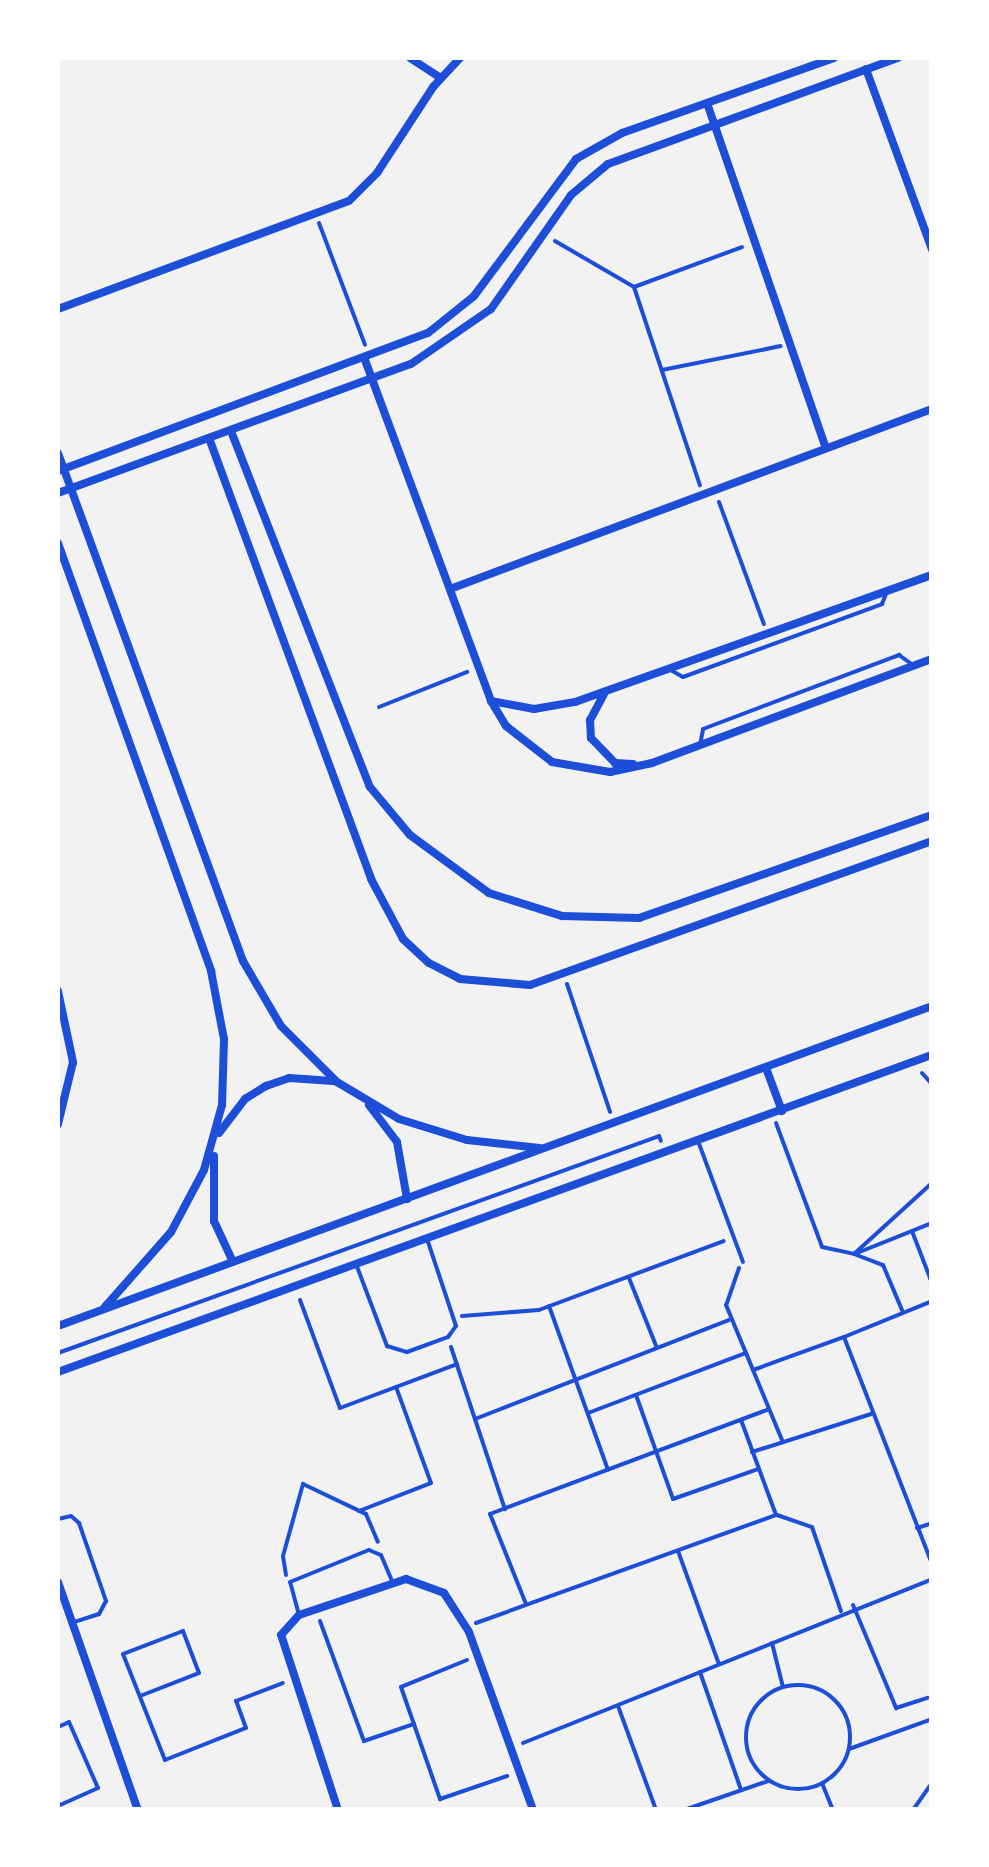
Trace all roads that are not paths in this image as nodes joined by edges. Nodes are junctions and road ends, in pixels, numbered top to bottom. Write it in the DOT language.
graph roads {
  1 [pos="410,58"];
  2 [pos="451,58"];
  3 [pos="460,58"];
  4 [pos="834,58"];
  5 [pos="898,58"];
  6 [pos="866,69"];
  7 [pos="449,70"];
  8 [pos="441,78"];
  9 [pos="707,103"];
  10 [pos="714,123"];
  11 [pos="932,249"];
  12 [pos="58,309"];
  13 [pos="368,360"];
  14 [pos="372,378"];
  15 [pos="932,409"];
  16 [pos="231,430"];
  17 [pos="208,438"];
  18 [pos="826,448"];
  19 [pos="58,453"];
  20 [pos="60,470"];
  21 [pos="70,489"];
  22 [pos="58,494"];
  23 [pos="58,542"];
  24 [pos="932,575"];
  25 [pos="450,589"];
  26 [pos="886,591"];
  27 [pos="932,659"];
  28 [pos="914,666"];
  29 [pos="669,669"];
  30 [pos="607,691"];
  31 [pos="491,701"];
  32 [pos="700,745"];
  33 [pos="652,763"];
  34 [pos="932,816"];
  35 [pos="932,840"];
  36 [pos="846,847"];
  37 [pos="855,868"];
  38 [pos="58,991"];
  39 [pos="932,1006"];
  40 [pos="932,1055"];
  41 [pos="766,1068"];
  42 [pos="337,1082"];
  43 [pos="367,1102"];
  44 [pos="777,1113"];
  45 [pos="58,1124"];
  46 [pos="216,1138"];
  47 [pos="698,1141"];
  48 [pos="544,1149"];
  49 [pos="407,1199"];
  50 [pos="427,1239"];
  51 [pos="233,1262"];
  52 [pos="742,1262"];
  53 [pos="356,1264"];
  54 [pos="101,1310"];
  55 [pos="58,1326"];
  56 [pos="58,1372"];
  57 [pos="58,1519"];
  58 [pos="392,1580"];
  59 [pos="58,1582"];
  60 [pos="299,1615"];
  61 [pos="72,1623"];
  62 [pos="138,1810"];
  63 [pos="338,1810"];
  64 [pos="533,1810"];
  1 -- 8 [label="street"];
  2 -- 7 [label="street"];
  3 -- 7 [label="street"];
  4 -- 9 [label="street"];
  5 -- 6 [label="street"];
  6 -- 10 [label="street"];
  6 -- 11 [label="street"];
  7 -- 8 [label="street"];
  8 -- 12 [label="street"];
  9 -- 10 [label="street"];
  9 -- 13 [label="street"];
  10 -- 14 [label="street"];
  10 -- 18 [label="street"];
  13 -- 14 [label="street"];
  13 -- 20 [label="street"];
  14 -- 16 [label="street"];
  14 -- 25 [label="street"];
  15 -- 18 [label="street"];
  16 -- 17 [label="street"];
  16 -- 36 [label="street"];
  17 -- 21 [label="street"];
  17 -- 37 [label="street"];
  18 -- 25 [label="street"];
  19 -- 20 [label="street"];
  20 -- 21 [label="street"];
  21 -- 22 [label="street"];
  21 -- 42 [label="street"];
  23 -- 46 [label="street"];
  24 -- 26 [label="street"];
  25 -- 31 [label="street"];
  26 -- 29 [label="street"];
  26 -- 29 [label="lane"];
  27 -- 28 [label="street"];
  28 -- 32 [label="street"];
  28 -- 32 [label="lane"];
  29 -- 30 [label="street"];
  30 -- 31 [label="street"];
  30 -- 33 [label="street"];
  31 -- 33 [label="street"];
  32 -- 33 [label="street"];
  34 -- 36 [label="street"];
  35 -- 37 [label="street"];
  36 -- 37 [label="street"];
  38 -- 45 [label="street"];
  39 -- 41 [label="street"];
  40 -- 44 [label="street"];
  41 -- 44 [label="street"];
  41 -- 48 [label="street"];
  42 -- 43 [label="street"];
  42 -- 46 [label="street"];
  43 -- 48 [label="street"];
  43 -- 49 [label="street"];
  44 -- 47 [label="street"];
  46 -- 51 [label="street"];
  46 -- 54 [label="street"];
  47 -- 50 [label="street"];
  47 -- 52 [label="lane"];
  48 -- 49 [label="street"];
  49 -- 51 [label="street"];
  50 -- 53 [label="street"];
  50 -- 53 [label="lane"];
  51 -- 54 [label="street"];
  53 -- 56 [label="street"];
  54 -- 55 [label="street"];
  57 -- 61 [label="lane"];
  58 -- 60 [label="street"];
  58 -- 60 [label="lane"];
  58 -- 64 [label="street"];
  59 -- 61 [label="street"];
  60 -- 63 [label="street"];
  61 -- 62 [label="street"];
}
